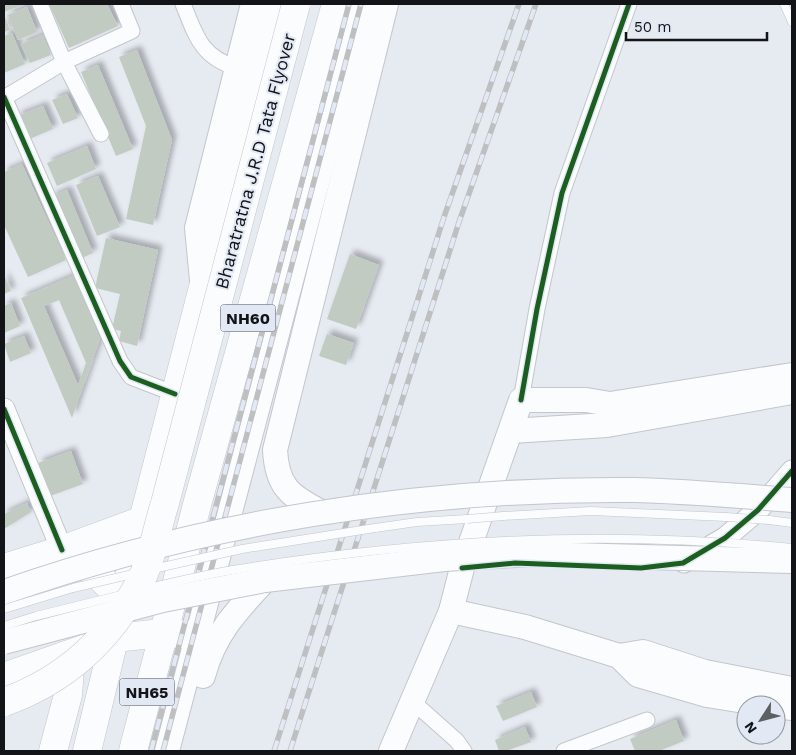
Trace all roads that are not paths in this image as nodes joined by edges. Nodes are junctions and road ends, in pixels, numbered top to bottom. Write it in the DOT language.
graph roads {
  1 [pos="40,4"];
  2 [pos="121,4"];
  3 [pos="182,4"];
  4 [pos="254,4"];
  5 [pos="276,4"];
  6 [pos="296,4"];
  7 [pos="336,4"];
  8 [pos="364,4"];
  9 [pos="386,4"];
  10 [pos="629,4"];
  11 [pos="784,4"];
  12 [pos="792,22"];
  13 [pos="64,62"];
  14 [pos="237,68"];
  15 [pos="4,98"];
  16 [pos="100,134"];
  17 [pos="203,284"];
  18 [pos="792,375"];
  19 [pos="792,392"];
  20 [pos="175,394"];
  21 [pos="521,400"];
  22 [pos="4,409"];
  23 [pos="511,431"];
  24 [pos="792,470"];
  25 [pos="792,500"];
  26 [pos="321,512"];
  27 [pos="143,520"];
  28 [pos="792,523"];
  29 [pos="792,548"];
  30 [pos="62,550"];
  31 [pos="792,561"];
  32 [pos="4,568"];
  33 [pos="462,568"];
  34 [pos="265,580"];
  35 [pos="4,592"];
  36 [pos="124,601"];
  37 [pos="4,609"];
  38 [pos="451,611"];
  39 [pos="4,626"];
  40 [pos="155,634"];
  41 [pos="198,635"];
  42 [pos="115,638"];
  43 [pos="4,642"];
  44 [pos="71,654"];
  45 [pos="619,656"];
  46 [pos="4,677"];
  47 [pos="105,679"];
  48 [pos="792,689"];
  49 [pos="68,695"];
  50 [pos="736,700"];
  51 [pos="412,701"];
  52 [pos="4,702"];
  53 [pos="647,720"];
  54 [pos="53,751"];
  55 [pos="76,751"];
  56 [pos="87,751"];
  57 [pos="133,751"];
  58 [pos="167,751"];
  59 [pos="184,751"];
  60 [pos="391,751"];
  61 [pos="464,751"];
  62 [pos="564,751"];
  1 -- 13 [label="street"];
  2 -- 13 [label="street"];
  3 -- 14 [label="street"];
  4 -- 14 [label="main road"];
  5 -- 17 [label="highway, NH60"];
  6 -- 52 [label="highway, Bharatratna J.R.D Tata Flyover, bridge"];
  7 -- 40 [label="highway, NH60"];
  8 -- 41 [label="main road"];
  9 -- 26 [label="main road"];
  10 -- 21 [label="street"];
  11 -- 12 [label="lane"];
  13 -- 15 [label="street"];
  13 -- 16 [label="street"];
  14 -- 17 [label="main road"];
  15 -- 20 [label="street"];
  17 -- 20 [label="highway, NH60"];
  18 -- 21 [label="main road"];
  19 -- 23 [label="main road"];
  20 -- 27 [label="highway, NH60"];
  21 -- 23 [label="main road"];
  22 -- 30 [label="street"];
  23 -- 33 [label="main road"];
  24 -- 33 [label="street"];
  25 -- 26 [label="main road, bridge"];
  26 -- 35 [label="main road, bridge"];
  27 -- 30 [label="highway"];
  27 -- 36 [label="highway, NH60"];
  28 -- 37 [label="lane, bridge"];
  29 -- 39 [label="lane, bridge"];
  30 -- 32 [label="highway"];
  30 -- 36 [label="highway"];
  31 -- 34 [label="main road, bridge"];
  33 -- 38 [label="main road"];
  34 -- 43 [label="main road, bridge"];
  34 -- 59 [label="main road"];
  36 -- 40 [label="highway"];
  36 -- 42 [label="highway, NH60"];
  38 -- 45 [label="main road"];
  38 -- 51 [label="main road"];
  40 -- 41 [label="highway"];
  40 -- 42 [label="highway"];
  40 -- 57 [label="highway, NH65"];
  41 -- 58 [label="main road"];
  42 -- 44 [label="highway"];
  42 -- 47 [label="highway, NH65"];
  44 -- 46 [label="highway"];
  44 -- 49 [label="highway"];
  45 -- 48 [label="main road"];
  45 -- 50 [label="main road"];
  47 -- 49 [label="highway"];
  47 -- 55 [label="main road"];
  47 -- 56 [label="highway, NH65"];
  49 -- 54 [label="highway"];
  51 -- 60 [label="main road"];
  51 -- 61 [label="street"];
  53 -- 62 [label="street"];
}
